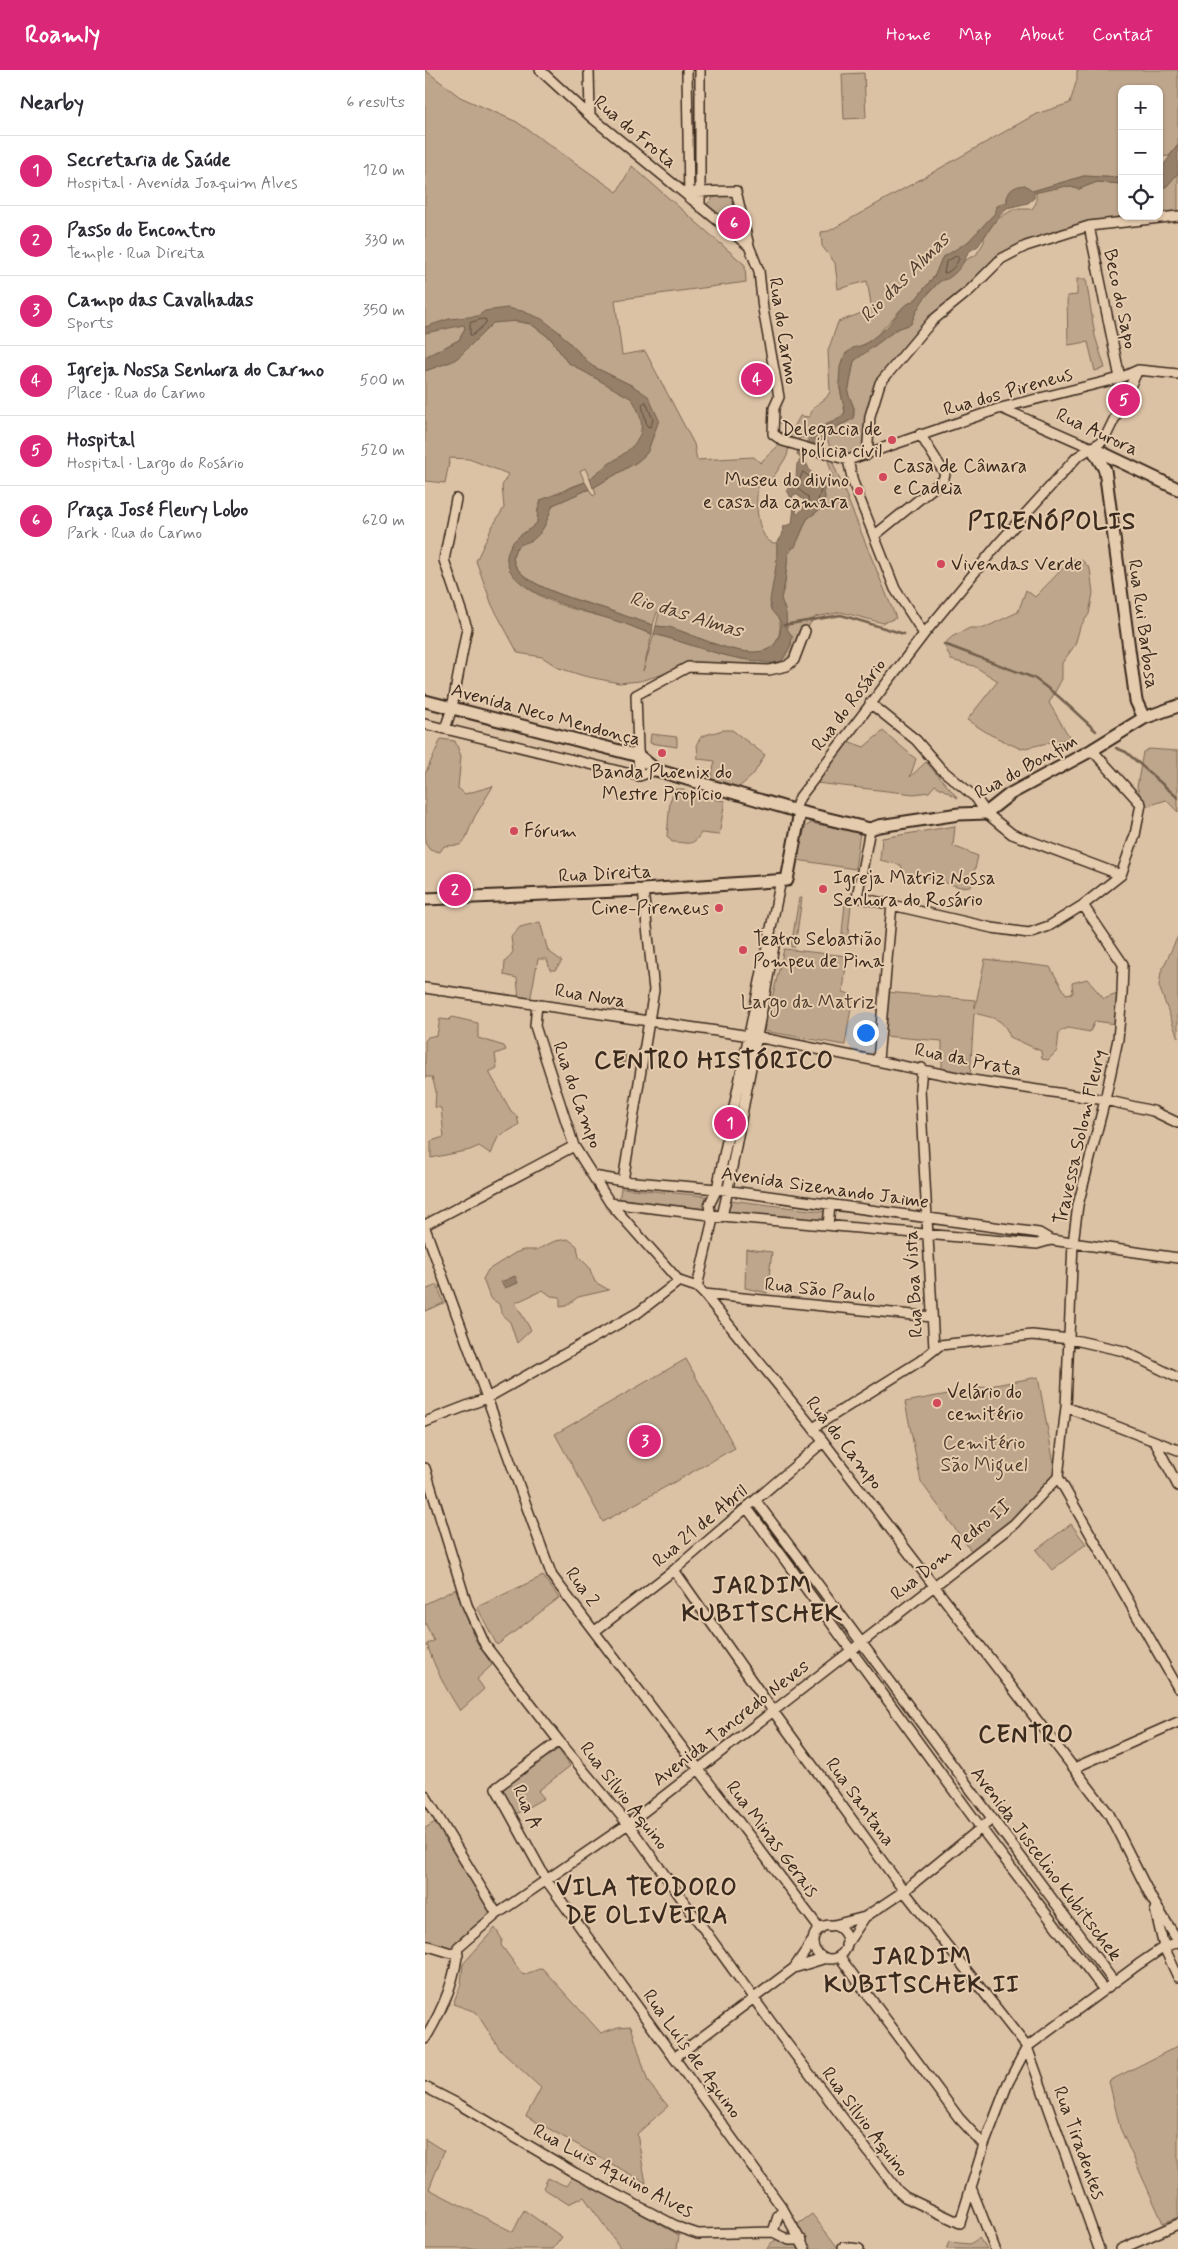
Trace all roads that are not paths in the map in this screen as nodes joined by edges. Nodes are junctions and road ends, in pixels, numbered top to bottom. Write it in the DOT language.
graph roads {
  1 [pos="539,70"];
  2 [pos="589,70"];
  3 [pos="687,70"];
  4 [pos="700,70"];
  5 [pos="590,116"];
  6 [pos="701,193"];
  7 [pos="689,195"];
  8 [pos="700,207"];
  9 [pos="1178,216"];
  10 [pos="1089,226"];
  11 [pos="749,246"];
  12 [pos="1138,370"];
  13 [pos="1178,374"];
  14 [pos="1120,378"];
  15 [pos="1001,408"];
  16 [pos="920,434"];
  17 [pos="1092,448"];
  18 [pos="867,455"];
  19 [pos="849,460"];
  20 [pos="1126,465"];
  21 [pos="1105,470"];
  22 [pos="1178,489"];
  23 [pos="456,499"];
  24 [pos="874,536"];
  25 [pos="805,631"];
  26 [pos="924,634"];
  27 [pos="425,701"];
  28 [pos="871,702"];
  29 [pos="1178,706"];
  30 [pos="452,708"];
  31 [pos="1144,718"];
  32 [pos="425,724"];
  33 [pos="445,729"];
  34 [pos="1092,750"];
  35 [pos="639,756"];
  36 [pos="656,770"];
  37 [pos="639,776"];
  38 [pos="797,812"];
  39 [pos="986,814"];
  40 [pos="870,829"];
  41 [pos="1121,875"];
  42 [pos="784,880"];
  43 [pos="643,890"];
  44 [pos="425,899"];
  45 [pos="892,904"];
  46 [pos="1083,905"];
  47 [pos="425,988"];
  48 [pos="537,1004"];
  49 [pos="647,1022"];
  50 [pos="753,1036"];
  51 [pos="878,1060"];
  52 [pos="922,1068"];
  53 [pos="1105,1100"];
  54 [pos="1178,1123"];
  55 [pos="574,1146"];
  56 [pos="593,1176"];
  57 [pos="623,1181"];
  58 [pos="721,1190"];
  59 [pos="610,1203"];
  60 [pos="830,1206"];
  61 [pos="722,1216"];
  62 [pos="711,1219"];
  63 [pos="927,1219"];
  64 [pos="828,1225"];
  65 [pos="425,1226"];
  66 [pos="929,1235"];
  67 [pos="1051,1240"];
  68 [pos="1073,1243"];
  69 [pos="1178,1258"];
  70 [pos="679,1280"];
  71 [pos="697,1287"];
  72 [pos="704,1294"];
  73 [pos="932,1318"];
  74 [pos="1070,1339"];
  75 [pos="934,1348"];
  76 [pos="1178,1378"];
  77 [pos="487,1398"];
  78 [pos="1066,1407"];
  79 [pos="425,1422"];
  80 [pos="813,1428"];
  81 [pos="823,1442"];
  82 [pos="1155,1442"];
  83 [pos="1178,1450"];
  84 [pos="425,1468"];
  85 [pos="1058,1477"];
  86 [pos="1178,1486"];
  87 [pos="756,1501"];
  88 [pos="747,1508"];
  89 [pos="674,1570"];
  90 [pos="933,1585"];
  91 [pos="595,1631"];
  92 [pos="860,1642"];
  93 [pos="851,1650"];
  94 [pos="1178,1688"];
  95 [pos="773,1710"];
  96 [pos="1178,1722"];
  97 [pos="559,1742"];
  98 [pos="1074,1768"];
  99 [pos="698,1769"];
  100 [pos="425,1794"];
  101 [pos="992,1819"];
  102 [pos="628,1824"];
  103 [pos="981,1828"];
  104 [pos="1035,1877"];
  105 [pos="547,1881"];
  106 [pos="1025,1885"];
  107 [pos="905,1891"];
  108 [pos="1152,1899"];
  109 [pos="497,1914"];
  110 [pos="865,1917"];
  111 [pos="830,1926"];
  112 [pos="820,1929"];
  113 [pos="813,1940"];
  114 [pos="1178,1942"];
  115 [pos="425,1945"];
  116 [pos="846,1945"];
  117 [pos="1164,1947"];
  118 [pos="457,1954"];
  119 [pos="839,1956"];
  120 [pos="826,1958"];
  121 [pos="794,1968"];
  122 [pos="1178,1977"];
  123 [pos="1114,1982"];
  124 [pos="1104,1990"];
  125 [pos="753,1998"];
  126 [pos="425,2039"];
  127 [pos="1027,2047"];
  128 [pos="674,2058"];
  129 [pos="425,2087"];
  130 [pos="984,2145"];
  131 [pos="972,2190"];
  132 [pos="783,2209"];
  133 [pos="1178,2224"];
  134 [pos="773,2232"];
  135 [pos="802,2240"];
  136 [pos="843,2247"];
  137 [pos="805,2249"];
  138 [pos="859,2249"];
  139 [pos="995,2249"];
  140 [pos="1099,2249"];
  141 [pos="1121,2249"];
  1 -- 5 [label="street, Rua do Frota"];
  2 -- 5 [label="street"];
  3 -- 7 [label="street"];
  4 -- 6 [label="street"];
  5 -- 7 [label="street, Rua do Frota"];
  6 -- 7 [label="street"];
  6 -- 8 [label="street"];
  6 -- 11 [label="street"];
  7 -- 8 [label="street, Rua do Carmo"];
  8 -- 11 [label="street, Rua do Carmo"];
  9 -- 10 [label="street"];
  10 -- 14 [label="street, Beco do Sapo"];
  10 -- 18 [label="street"];
  11 -- 19 [label="street, Rua do Carmo"];
  12 -- 13 [label="street, Rua dos Pireneus"];
  12 -- 14 [label="street, Rua dos Pireneus"];
  12 -- 17 [label="street, Rua do Rosário"];
  14 -- 15 [label="street, Rua dos Pireneus"];
  15 -- 16 [label="street, Rua dos Pireneus"];
  15 -- 17 [label="street, Rua Aurora"];
  16 -- 18 [label="street, Rua dos Pireneus"];
  16 -- 24 [label="street"];
  17 -- 20 [label="main road, Rua Aurora"];
  17 -- 21 [label="main road, Rua Rui Barbosa"];
  17 -- 26 [label="street, Rua do Rosário"];
  18 -- 19 [label="street, Rua dos Pireneus"];
  19 -- 24 [label="street"];
  20 -- 21 [label="main road"];
  20 -- 22 [label="main road, Rua Aurora"];
  21 -- 31 [label="main road, Rua Rui Barbosa"];
  23 -- 30 [label="street"];
  24 -- 26 [label="street"];
  25 -- 35 [label="street"];
  26 -- 28 [label="street, Rua do Rosário"];
  27 -- 30 [label="main road, Avenida Neco Mendonça"];
  28 -- 38 [label="street, Rua do Rosário"];
  28 -- 39 [label="street"];
  29 -- 31 [label="main road, Rua do Bonfim"];
  30 -- 33 [label="street"];
  30 -- 35 [label="main road, Avenida Neco Mendonça"];
  31 -- 34 [label="main road, Rua do Bonfim"];
  32 -- 33 [label="street, Avenida Neco Mendonça"];
  33 -- 37 [label="street, Avenida Neco Mendonça"];
  34 -- 39 [label="main road, Rua do Bonfim"];
  34 -- 41 [label="street"];
  35 -- 36 [label="main road, Avenida Neco Mendonça"];
  35 -- 37 [label="street"];
  36 -- 37 [label="street, Avenida Neco Mendonça"];
  36 -- 38 [label="main road, Rua do Bonfim"];
  38 -- 40 [label="main road, Rua do Bonfim"];
  38 -- 42 [label="main road"];
  39 -- 40 [label="main road, Rua do Bonfim"];
  39 -- 41 [label="street"];
  40 -- 45 [label="street"];
  41 -- 46 [label="street"];
  42 -- 43 [label="main road, Rua Direita"];
  42 -- 50 [label="street"];
  43 -- 44 [label="main road, Rua Direita"];
  43 -- 49 [label="street"];
  45 -- 46 [label="street"];
  45 -- 51 [label="street"];
  46 -- 53 [label="street, Travessa Solom Fleury"];
  47 -- 48 [label="street, Rua Nova"];
  48 -- 49 [label="street, Rua Nova"];
  48 -- 55 [label="street, Rua do Campo"];
  49 -- 50 [label="street, Rua Nova"];
  49 -- 57 [label="street"];
  50 -- 51 [label="street, Rua da Prata"];
  50 -- 58 [label="street"];
  51 -- 52 [label="street, Rua da Prata"];
  52 -- 53 [label="street, Rua da Prata"];
  52 -- 63 [label="street, Rua Boa Vista"];
  53 -- 54 [label="street, Rua da Prata"];
  53 -- 68 [label="street, Travessa Solom Fleury"];
  55 -- 56 [label="street, Rua do Campo"];
  55 -- 65 [label="street"];
  56 -- 57 [label="street, Avenida Sizenando Jaime"];
  56 -- 59 [label="street, Rua do Campo"];
  57 -- 58 [label="street, Avenida Sizenando Jaime"];
  58 -- 60 [label="street, Avenida Sizenando Jaime"];
  58 -- 61 [label="street"];
  58 -- 62 [label="street"];
  59 -- 62 [label="street, Avenida Sizenando Jaime"];
  59 -- 70 [label="street, Rua do Campo"];
  60 -- 63 [label="street, Avenida Sizenando Jaime"];
  60 -- 64 [label="street"];
  61 -- 62 [label="street, Avenida Sizenando Jaime"];
  61 -- 64 [label="street, Avenida Sizenando Jaime"];
  62 -- 71 [label="street"];
  63 -- 66 [label="street, Rua Boa Vista"];
  63 -- 67 [label="street, Avenida Sizenando Jaime"];
  64 -- 66 [label="street, Avenida Sizenando Jaime"];
  65 -- 77 [label="street, Rua 2"];
  66 -- 67 [label="street, Avenida Sizenando Jaime"];
  66 -- 73 [label="street, Rua Boa Vista"];
  67 -- 68 [label="street, Avenida Sizenando Jaime"];
  68 -- 69 [label="street, Avenida Sizenando Jaime"];
  68 -- 74 [label="street, Travessa Solom Fleury"];
  70 -- 71 [label="street, Rua do Campo"];
  70 -- 77 [label="street"];
  71 -- 72 [label="street, Rua do Campo"];
  72 -- 73 [label="street, Rua São Paulo"];
  72 -- 80 [label="street, Rua do Campo"];
  73 -- 75 [label="street, Rua Boa Vista"];
  74 -- 75 [label="street"];
  74 -- 76 [label="street"];
  74 -- 78 [label="street, Travessa Solom Fleury"];
  75 -- 80 [label="street"];
  77 -- 79 [label="street"];
  77 -- 91 [label="street, Rua 2"];
  78 -- 82 [label="street"];
  78 -- 85 [label="street, Travessa Solom Fleury"];
  80 -- 81 [label="street, Rua do Campo"];
  81 -- 87 [label="street, Rua 21 de Abril"];
  81 -- 90 [label="street, Rua do Campo"];
  82 -- 83 [label="street"];
  82 -- 86 [label="street"];
  84 -- 97 [label="street, Rua Silvio Aquino"];
  85 -- 90 [label="street, Rua Dom Pedro II"];
  85 -- 94 [label="street"];
  87 -- 88 [label="street, Rua 21 de Abril"];
  87 -- 92 [label="street, Avenida Juscelino Kubitschek"];
  88 -- 89 [label="street, Rua 21 de Abril"];
  88 -- 93 [label="street, Avenida Juscelino Kubitschek"];
  89 -- 91 [label="street, Rua 21 de Abril"];
  89 -- 95 [label="street, Rua Santana"];
  90 -- 92 [label="street, Rua Dom Pedro II"];
  90 -- 98 [label="street, Rua do Campo"];
  91 -- 99 [label="street, Rua 2"];
  92 -- 93 [label="street, Avenida Tancredo Neves"];
  92 -- 101 [label="street, Avenida Juscelino Kubitschek"];
  93 -- 95 [label="street, Avenida Tancredo Neves"];
  93 -- 103 [label="street, Avenida Juscelino Kubitschek"];
  95 -- 99 [label="street, Avenida Tancredo Neves"];
  95 -- 107 [label="street, Rua Santana"];
  96 -- 98 [label="street"];
  97 -- 102 [label="street, Rua Silvio Aquino"];
  97 -- 105 [label="street, Rua A"];
  98 -- 108 [label="street, Rua do Campo"];
  99 -- 102 [label="street, Avenida Tancredo Neves"];
  99 -- 112 [label="street, Rua Minas Gerais"];
  100 -- 109 [label="street"];
  101 -- 103 [label="street"];
  101 -- 104 [label="street, Avenida Juscelino Kubitschek"];
  102 -- 105 [label="street, Avenida Tancredo Neves"];
  102 -- 125 [label="street, Rua Silvio Aquino"];
  103 -- 106 [label="street, Avenida Juscelino Kubitschek"];
  103 -- 107 [label="street"];
  104 -- 106 [label="street"];
  104 -- 123 [label="street, Avenida Juscelino Kubitschek"];
  105 -- 109 [label="street, Avenida Tancredo Neves"];
  105 -- 128 [label="street, Rua Luís de Aquino"];
  106 -- 124 [label="street, Avenida Juscelino Kubitschek"];
  107 -- 110 [label="street"];
  107 -- 127 [label="street, Rua Santana"];
  108 -- 114 [label="street"];
  108 -- 117 [label="street"];
  109 -- 118 [label="street, Avenida Tancredo Neves"];
  110 -- 111 [label="street"];
  110 -- 116 [label="street"];
  111 -- 112 [label="street"];
  111 -- 116 [label="street"];
  112 -- 113 [label="street"];
  113 -- 120 [label="street"];
  113 -- 121 [label="street"];
  114 -- 117 [label="street"];
  115 -- 118 [label="street"];
  116 -- 119 [label="street"];
  117 -- 122 [label="street"];
  117 -- 123 [label="street"];
  118 -- 126 [label="street"];
  119 -- 120 [label="street"];
  119 -- 130 [label="street"];
  120 -- 121 [label="street"];
  121 -- 125 [label="street"];
  123 -- 124 [label="street"];
  124 -- 127 [label="street"];
  125 -- 128 [label="street"];
  125 -- 131 [label="street, Rua Silvio Aquino"];
  127 -- 130 [label="street"];
  127 -- 140 [label="street, Rua Tiradentes"];
  128 -- 132 [label="street, Rua Luís de Aquino"];
  129 -- 134 [label="street, Rua Luis Aquino Alves"];
  130 -- 131 [label="street"];
  131 -- 139 [label="street"];
  132 -- 134 [label="street"];
  132 -- 135 [label="street, Rua Luís de Aquino"];
  133 -- 141 [label="street"];
  134 -- 135 [label="street"];
  135 -- 137 [label="street, Rua Luís de Aquino"];
  136 -- 138 [label="street"];
}
